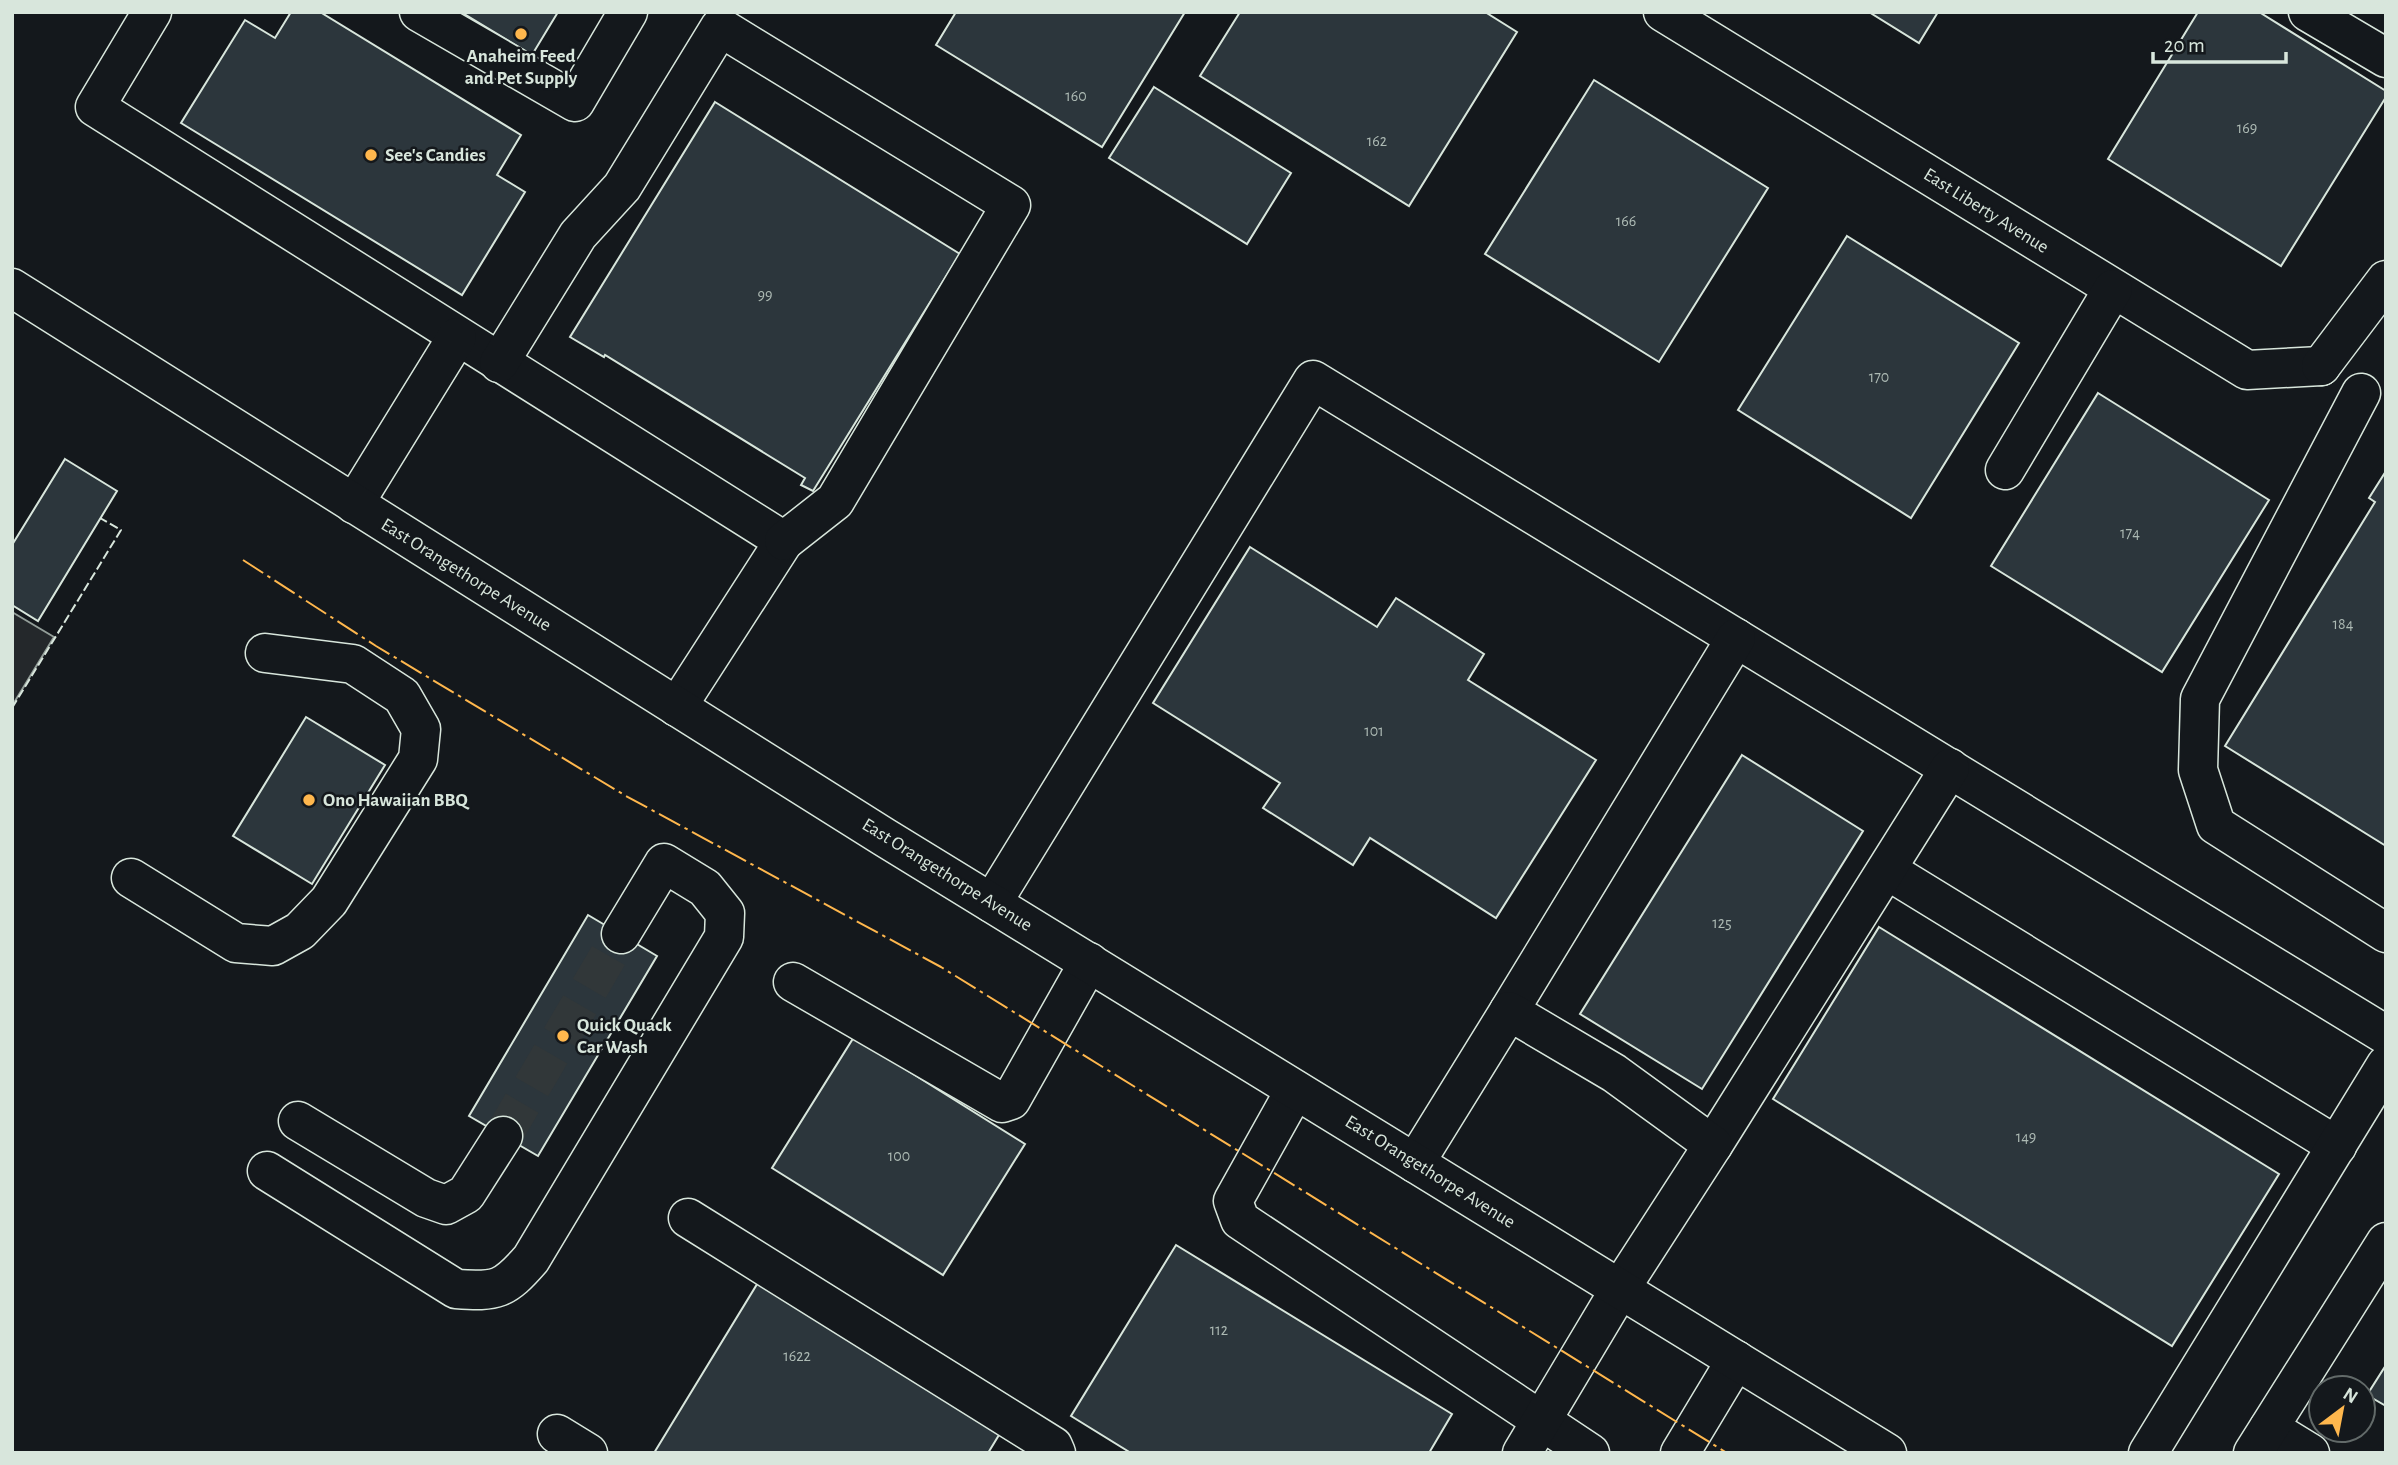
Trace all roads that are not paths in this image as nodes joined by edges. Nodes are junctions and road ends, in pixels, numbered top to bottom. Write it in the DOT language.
graph roads {
  1 [pos="152,12"];
  2 [pos="419,12"];
  3 [pos="628,12"];
  4 [pos="1663,12"];
  5 [pos="2308,12"];
  6 [pos="2386,58"];
  7 [pos="2386,280"];
  8 [pos="12,288"];
  9 [pos="2113,289"];
  10 [pos="457,337"];
  11 [pos="499,363"];
  12 [pos="2320,366"];
  13 [pos="2373,400"];
  14 [pos="2005,470"];
  15 [pos="354,504"];
  16 [pos="784,541"];
  17 [pos="1737,638"];
  18 [pos="265,653"];
  19 [pos="677,707"];
  20 [pos="1950,768"];
  21 [pos="1887,870"];
  22 [pos="131,877"];
  23 [pos="992,903"];
  24 [pos="2386,933"];
  25 [pos="621,934"];
  26 [pos="1089,962"];
  27 [pos="793,982"];
  28 [pos="1509,1011"];
  29 [pos="2386,1035"];
  30 [pos="2386,1065"];
  31 [pos="1295,1090"];
  32 [pos="298,1121"];
  33 [pos="503,1136"];
  34 [pos="1713,1145"];
  35 [pos="2337,1146"];
  36 [pos="1415,1163"];
  37 [pos="267,1171"];
  38 [pos="688,1218"];
  39 [pos="2386,1242"];
  40 [pos="1620,1289"];
  41 [pos="1737,1360"];
  42 [pos="1531,1437"];
  43 [pos="2261,1440"];
  44 [pos="1056,1453"];
  45 [pos="1590,1453"];
  46 [pos="1680,1453"];
  47 [pos="1887,1453"];
  48 [pos="2148,1453"];
  49 [pos="2310,1453"];
  1 -- 10 [label="main road"];
  2 -- 3 [label="main road"];
  4 -- 9 [label="main road, East Liberty Avenue"];
  5 -- 6 [label="main road"];
  7 -- 12 [label="main road"];
  8 -- 15 [label="main road, East Orangethorpe Avenue"];
  9 -- 12 [label="main road, East Liberty Avenue"];
  9 -- 14 [label="main road"];
  10 -- 11 [label="main road"];
  10 -- 15 [label="main road"];
  11 -- 16 [label="main road"];
  11 -- 16 [label="main road"];
  12 -- 13 [label="main road"];
  13 -- 24 [label="main road"];
  15 -- 19 [label="main road, East Orangethorpe Avenue"];
  16 -- 19 [label="main road"];
  17 -- 20 [label="main road"];
  17 -- 23 [label="main road"];
  17 -- 28 [label="main road"];
  18 -- 22 [label="main road"];
  19 -- 23 [label="main road, East Orangethorpe Avenue"];
  20 -- 21 [label="main road"];
  20 -- 29 [label="main road"];
  21 -- 34 [label="main road"];
  21 -- 35 [label="main road"];
  23 -- 26 [label="main road, East Orangethorpe Avenue"];
  25 -- 37 [label="main road"];
  26 -- 27 [label="main road"];
  26 -- 31 [label="main road, East Orangethorpe Avenue"];
  28 -- 34 [label="main road"];
  28 -- 36 [label="main road"];
  30 -- 35 [label="main road"];
  31 -- 36 [label="main road, East Orangethorpe Avenue"];
  31 -- 42 [label="main road"];
  32 -- 33 [label="main road"];
  34 -- 40 [label="main road"];
  35 -- 48 [label="main road"];
  36 -- 40 [label="main road, East Orangethorpe Avenue"];
  38 -- 44 [label="main road"];
  39 -- 43 [label="main road"];
  40 -- 41 [label="main road, East Orangethorpe Avenue"];
  40 -- 42 [label="main road"];
  41 -- 46 [label="main road"];
  41 -- 47 [label="main road, East Orangethorpe Avenue"];
  42 -- 45 [label="main road"];
  43 -- 49 [label="main road"];
}
